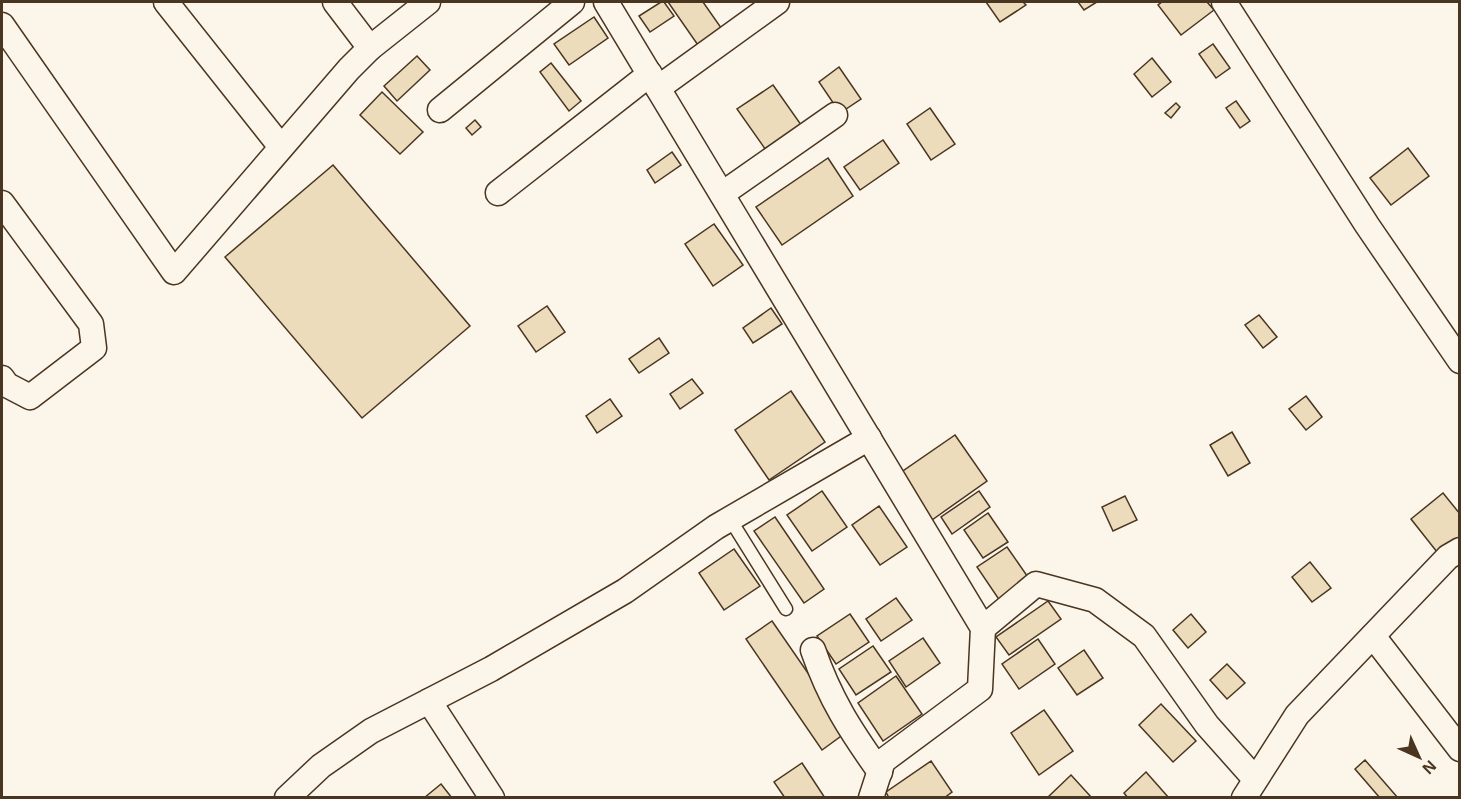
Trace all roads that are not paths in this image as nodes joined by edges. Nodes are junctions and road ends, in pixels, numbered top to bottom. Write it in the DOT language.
graph roads {
  1 [pos="166,2"];
  2 [pos="334,2"];
  3 [pos="428,2"];
  4 [pos="572,2"];
  5 [pos="606,2"];
  6 [pos="777,2"];
  7 [pos="1224,2"];
  8 [pos="2,25"];
  9 [pos="370,48"];
  10 [pos="654,81"];
  11 [pos="440,110"];
  12 [pos="835,115"];
  13 [pos="281,147"];
  14 [pos="498,193"];
  15 [pos="723,194"];
  16 [pos="2,203"];
  17 [pos="1460,361"];
  18 [pos="2,378"];
  19 [pos="869,438"];
  20 [pos="730,519"];
  21 [pos="1460,550"];
  22 [pos="786,609"];
  23 [pos="983,628"];
  24 [pos="1373,636"];
  25 [pos="813,651"];
  26 [pos="429,701"];
  27 [pos="1460,749"];
  28 [pos="879,772"];
  29 [pos="1250,788"];
  30 [pos="287,798"];
  31 [pos="492,798"];
  32 [pos="871,798"];
  1 -- 13 [label="street"];
  2 -- 9 [label="street"];
  3 -- 9 [label="street"];
  4 -- 11 [label="street"];
  5 -- 10 [label="street"];
  6 -- 10 [label="street"];
  7 -- 17 [label="street"];
  8 -- 13 [label="street"];
  9 -- 13 [label="street"];
  10 -- 14 [label="street"];
  10 -- 15 [label="street"];
  12 -- 15 [label="street"];
  15 -- 19 [label="street"];
  16 -- 18 [label="street"];
  19 -- 20 [label="street"];
  19 -- 23 [label="street"];
  20 -- 22 [label="lane"];
  20 -- 26 [label="street"];
  21 -- 24 [label="street"];
  23 -- 28 [label="street"];
  23 -- 29 [label="street"];
  24 -- 27 [label="street"];
  24 -- 29 [label="street"];
  25 -- 28 [label="street"];
  26 -- 30 [label="street"];
  26 -- 31 [label="street"];
  28 -- 32 [label="street"];
}
